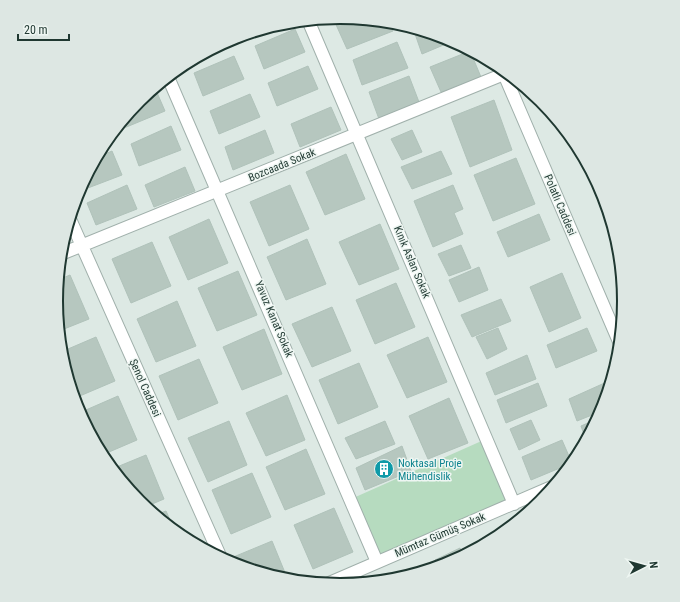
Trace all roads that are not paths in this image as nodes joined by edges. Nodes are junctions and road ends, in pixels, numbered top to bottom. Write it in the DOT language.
graph roads {
  1 [pos="310,26"];
  2 [pos="496,73"];
  3 [pos="506,79"];
  4 [pos="170,82"];
  5 [pos="358,134"];
  6 [pos="219,191"];
  7 [pos="73,226"];
  8 [pos="82,246"];
  9 [pos="67,252"];
  10 [pos="615,333"];
  11 [pos="541,492"];
  12 [pos="514,504"];
  13 [pos="216,548"];
  14 [pos="377,562"];
  15 [pos="341,578"];
  1 -- 5 [label="street, Kınık Aslan Sokak"];
  2 -- 5 [label="street, Bozcaada Sokak"];
  3 -- 10 [label="street, Polatlı Caddesi"];
  4 -- 6 [label="street, Yavuz Kanat Sokak"];
  5 -- 6 [label="street, Bozcaada Sokak"];
  5 -- 12 [label="street, Kınık Aslan Sokak"];
  6 -- 8 [label="street, Bozcaada Sokak"];
  6 -- 14 [label="street, Yavuz Kanat Sokak"];
  7 -- 8 [label="street, Şenol Caddesi"];
  8 -- 9 [label="street, Bozcaada Sokak"];
  8 -- 13 [label="street, Şenol Caddesi"];
  11 -- 12 [label="street, Mümtaz Gümüş Sokak"];
  12 -- 14 [label="street, Mümtaz Gümüş Sokak"];
  14 -- 15 [label="street, Mümtaz Gümüş Sokak"];
}
